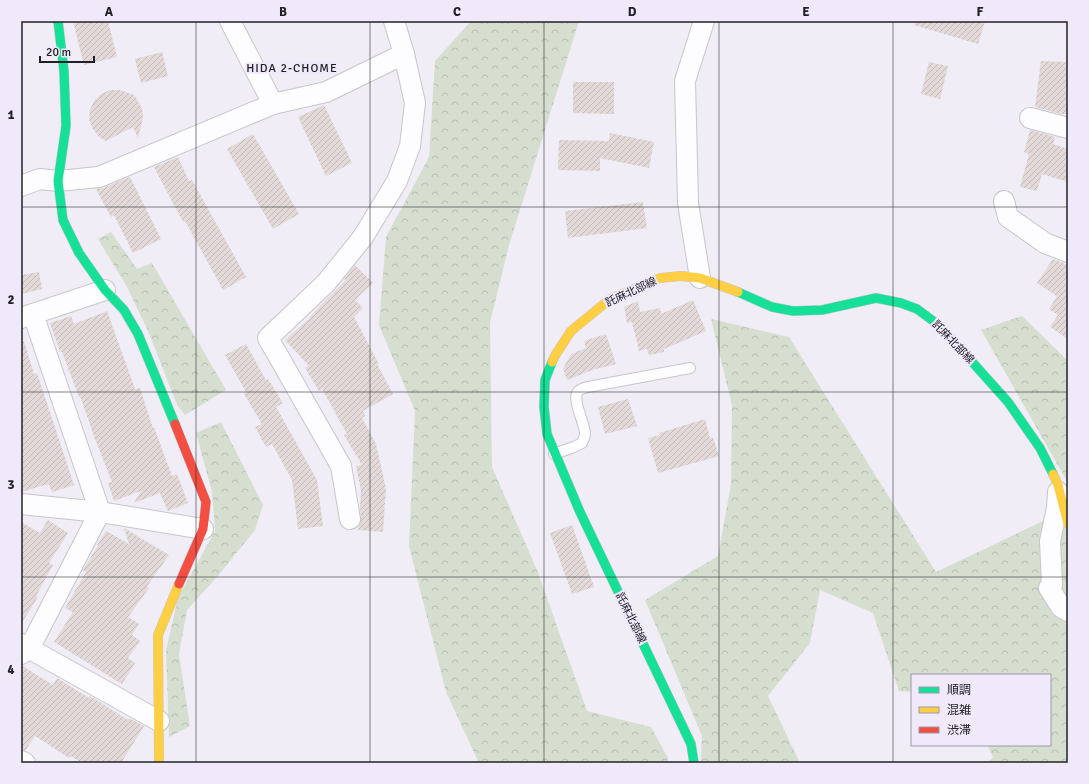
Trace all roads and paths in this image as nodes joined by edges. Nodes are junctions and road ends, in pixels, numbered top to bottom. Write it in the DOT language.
graph roads {
  1 [pos="58,21"];
  2 [pos="230,21"];
  3 [pos="394,21"];
  4 [pos="704,21"];
  5 [pos="404,54"];
  6 [pos="273,104"];
  7 [pos="1030,118"];
  8 [pos="1068,128"];
  9 [pos="58,181"];
  10 [pos="21,186"];
  11 [pos="1004,201"];
  12 [pos="1068,252"];
  13 [pos="700,278"];
  14 [pos="105,290"];
  15 [pos="27,316"];
  16 [pos="690,368"];
  17 [pos="554,454"];
  18 [pos="1058,485"];
  19 [pos="21,504"];
  20 [pos="100,512"];
  21 [pos="350,519"];
  22 [pos="1068,524"];
  23 [pos="203,529"];
  24 [pos="1068,611"];
  25 [pos="24,649"];
  26 [pos="159,721"];
  27 [pos="21,761"];
  28 [pos="25,763"];
  29 [pos="159,763"];
  30 [pos="694,763"];
  1 -- 9 [label="main road"];
  2 -- 6 [label="street"];
  3 -- 5 [label="street"];
  4 -- 13 [label="street"];
  5 -- 6 [label="street"];
  5 -- 21 [label="street"];
  6 -- 9 [label="street"];
  7 -- 8 [label="street"];
  9 -- 10 [label="street"];
  9 -- 14 [label="main road"];
  11 -- 12 [label="street"];
  13 -- 17 [label="main road, 託麻北部線"];
  13 -- 18 [label="main road, 託麻北部線"];
  14 -- 15 [label="street"];
  14 -- 23 [label="main road"];
  15 -- 20 [label="street"];
  16 -- 17 [label="lane"];
  17 -- 30 [label="main road, 託麻北部線"];
  18 -- 22 [label="main road, 託麻北部線"];
  18 -- 24 [label="street"];
  19 -- 20 [label="street"];
  20 -- 23 [label="street"];
  20 -- 25 [label="street"];
  23 -- 26 [label="main road"];
  25 -- 26 [label="street"];
  26 -- 29 [label="main road"];
  27 -- 28 [label="street"];
}
